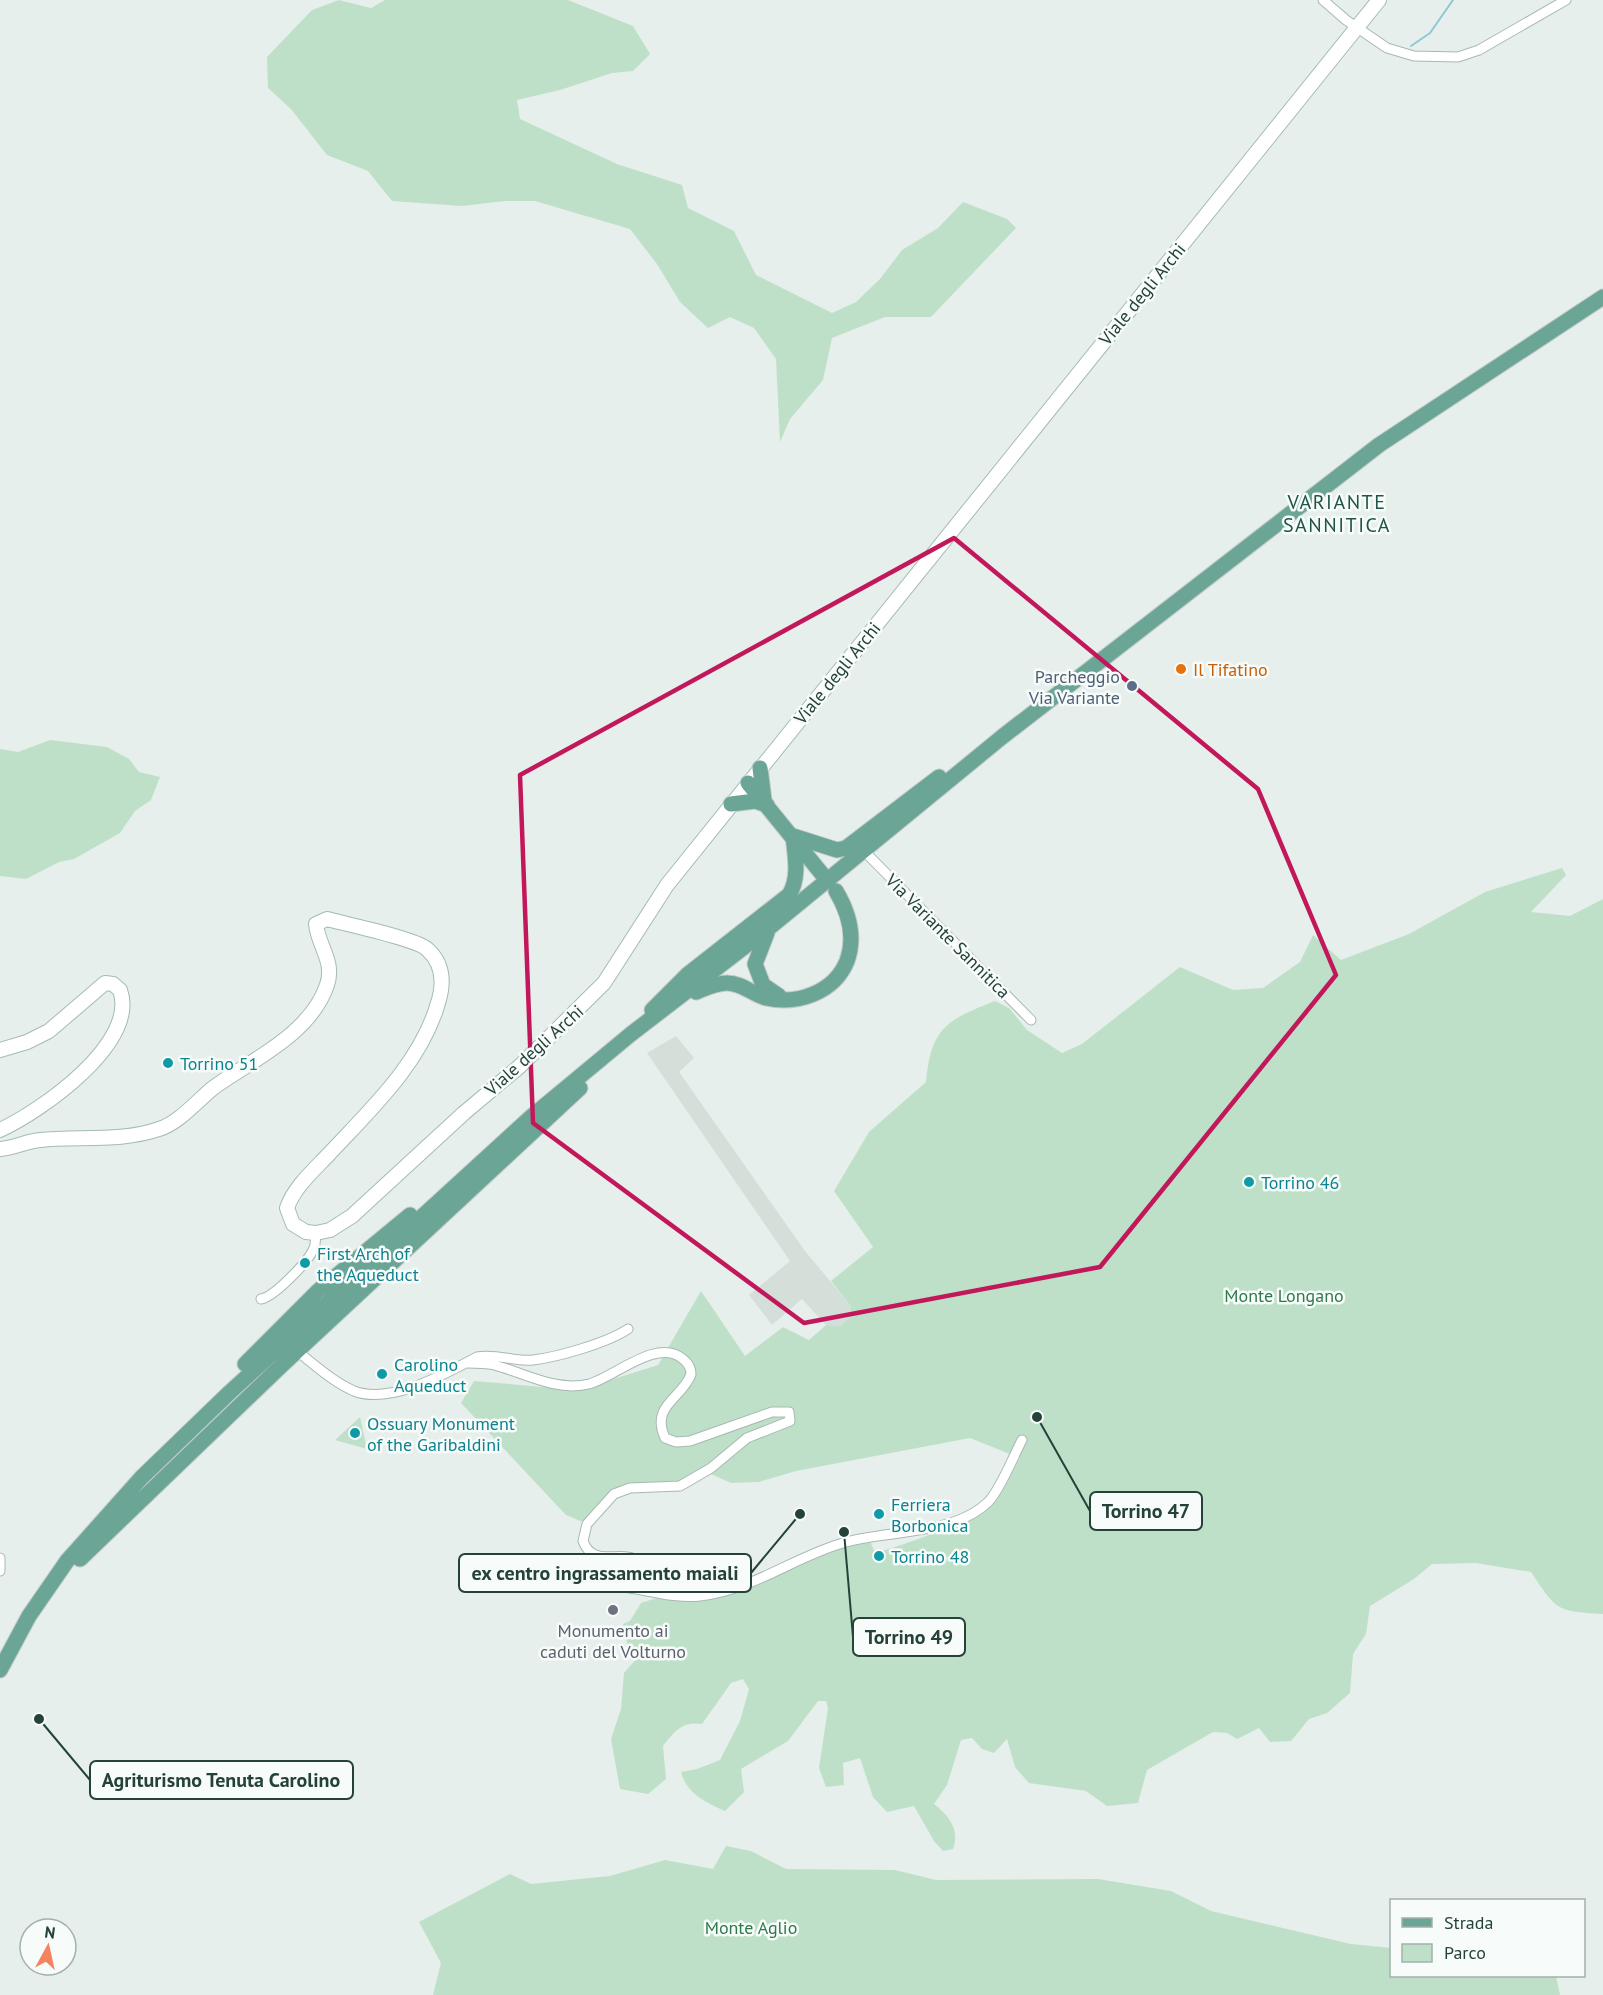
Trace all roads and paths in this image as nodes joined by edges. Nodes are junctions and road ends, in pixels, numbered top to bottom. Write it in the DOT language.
graph roads {
  1 [pos="1323,0"];
  2 [pos="1379,0"];
  3 [pos="1566,0"];
  4 [pos="1358,27"];
  5 [pos="1603,297"];
  6 [pos="1002,737"];
  7 [pos="760,768"];
  8 [pos="748,783"];
  9 [pos="731,804"];
  10 [pos="766,805"];
  11 [pos="793,836"];
  12 [pos="864,851"];
  13 [pos="822,874"];
  14 [pos="836,891"];
  15 [pos="770,928"];
  16 [pos="680,999"];
  17 [pos="786,1000"];
  18 [pos="654,1018"];
  19 [pos="1031,1020"];
  20 [pos="631,1034"];
  21 [pos="0,1050"];
  22 [pos="0,1130"];
  23 [pos="0,1149"];
  24 [pos="316,1233"];
  25 [pos="261,1299"];
  26 [pos="628,1329"];
  27 [pos="297,1351"];
  28 [pos="466,1363"];
  29 [pos="1022,1440"];
  30 [pos="0,1558"];
  31 [pos="0,1571"];
  32 [pos="46,1593"];
  33 [pos="0,1670"];
  1 -- 4 [label="street"];
  2 -- 4 [label="main road, Viale degli Archi"];
  3 -- 4 [label="street"];
  4 -- 7 [label="main road, Viale degli Archi"];
  5 -- 6 [label="main road"];
  6 -- 11 [label="main road"];
  6 -- 12 [label="main road"];
  7 -- 8 [label="main road, Viale degli Archi"];
  7 -- 10 [label="main road"];
  8 -- 9 [label="main road, Viale degli Archi"];
  8 -- 10 [label="main road"];
  9 -- 10 [label="main road"];
  9 -- 24 [label="main road, Viale degli Archi"];
  10 -- 11 [label="main road"];
  11 -- 13 [label="main road"];
  11 -- 20 [label="main road"];
  12 -- 15 [label="main road"];
  12 -- 19 [label="street, Via Variante Sannitica"];
  14 -- 17 [label="main road"];
  15 -- 16 [label="main road"];
  15 -- 17 [label="main road"];
  16 -- 17 [label="main road"];
  16 -- 18 [label="main road"];
  18 -- 20 [label="main road"];
  18 -- 27 [label="main road"];
  20 -- 32 [label="main road"];
  21 -- 22 [label="main road"];
  23 -- 24 [label="main road"];
  24 -- 25 [label="street"];
  26 -- 28 [label="street"];
  27 -- 28 [label="street"];
  27 -- 32 [label="main road"];
  28 -- 29 [label="street"];
  30 -- 31 [label="street"];
  32 -- 33 [label="main road"];
}
